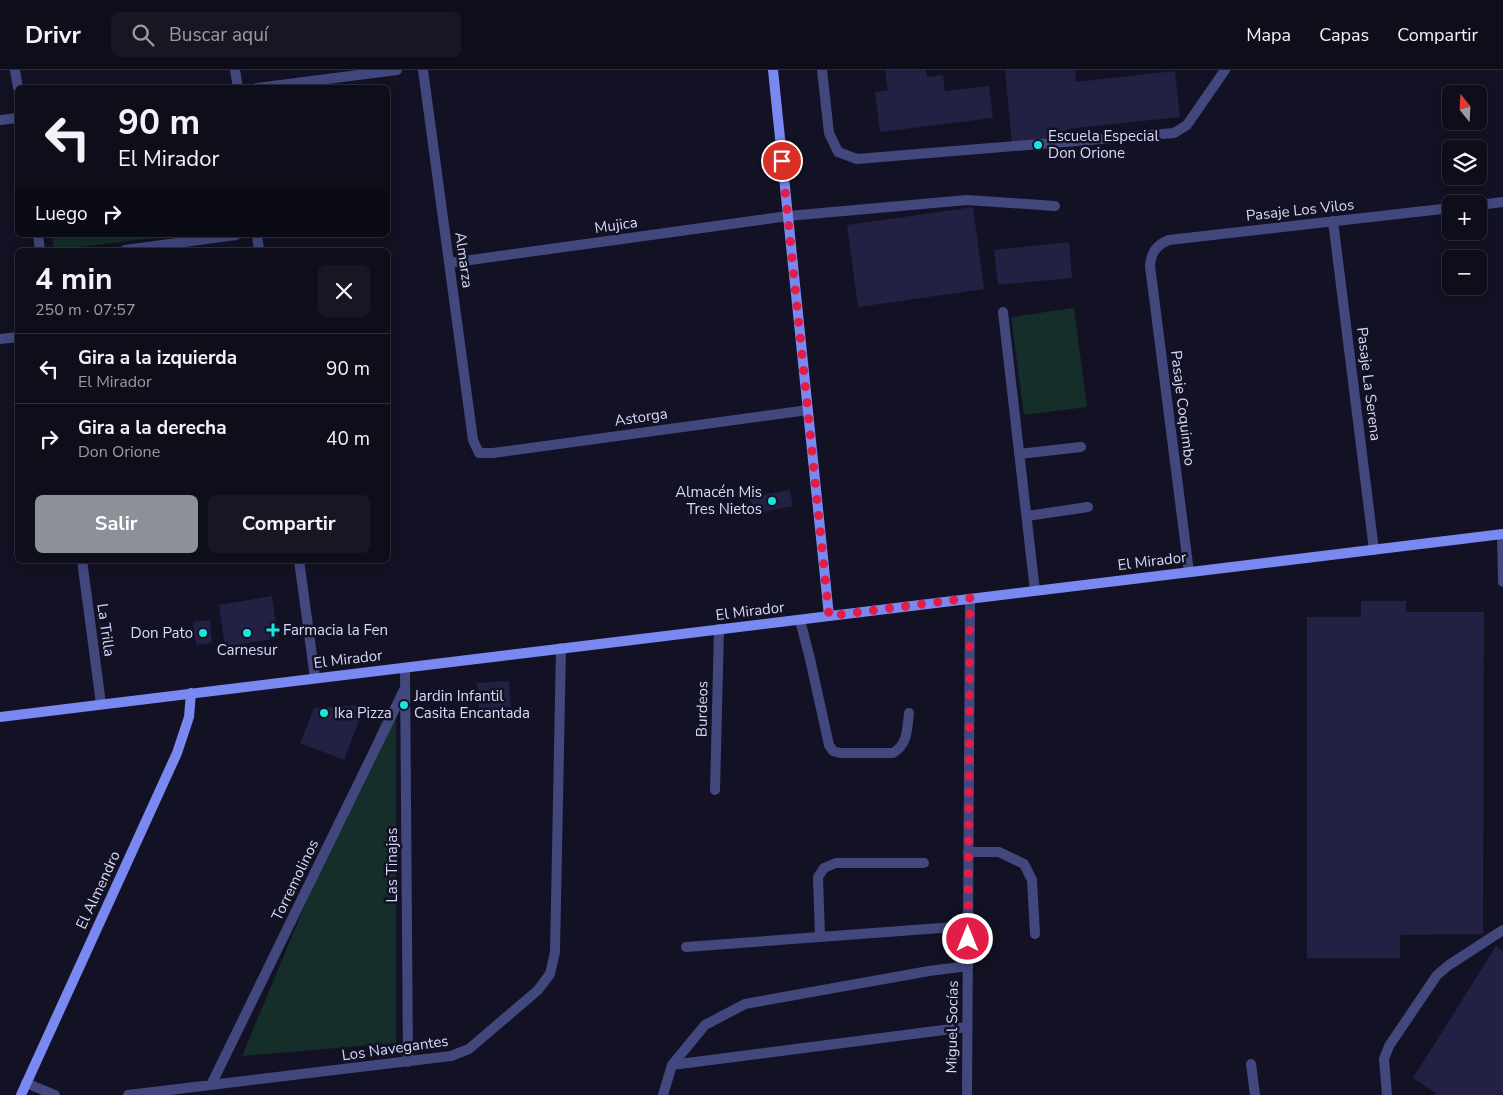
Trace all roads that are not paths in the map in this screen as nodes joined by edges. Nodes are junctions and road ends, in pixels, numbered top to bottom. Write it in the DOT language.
graph roads {
  1 [pos="15,70"];
  2 [pos="235,70"];
  3 [pos="398,70"];
  4 [pos="422,70"];
  5 [pos="773,70"];
  6 [pos="822,70"];
  7 [pos="1225,70"];
  8 [pos="18,85"];
  9 [pos="238,85"];
  10 [pos="280,85"];
  11 [pos="15,118"];
  12 [pos="0,120"];
  13 [pos="1503,202"];
  14 [pos="1487,204"];
  15 [pos="1055,206"];
  16 [pos="1442,209"];
  17 [pos="788,216"];
  18 [pos="1334,222"];
  19 [pos="221,237"];
  20 [pos="140,248"];
  21 [pos="1155,249"];
  22 [pos="449,263"];
  23 [pos="1003,312"];
  24 [pos="15,337"];
  25 [pos="0,339"];
  26 [pos="808,410"];
  27 [pos="1081,447"];
  28 [pos="479,453"];
  29 [pos="1019,454"];
  30 [pos="1088,507"];
  31 [pos="1027,516"];
  32 [pos="1502,534"];
  33 [pos="1374,550"];
  34 [pos="82,563"];
  35 [pos="299,563"];
  36 [pos="1189,572"];
  37 [pos="1503,582"];
  38 [pos="1035,591"];
  39 [pos="970,598"];
  40 [pos="829,616"];
  41 [pos="800,620"];
  42 [pos="719,629"];
  43 [pos="561,648"];
  44 [pos="405,668"];
  45 [pos="315,678"];
  46 [pos="405,688"];
  47 [pos="191,693"];
  48 [pos="101,704"];
  49 [pos="909,713"];
  50 [pos="0,717"];
  51 [pos="715,790"];
  52 [pos="968,852"];
  53 [pos="924,863"];
  54 [pos="968,926"];
  55 [pos="1503,930"];
  56 [pos="1034,934"];
  57 [pos="820,937"];
  58 [pos="686,947"];
  59 [pos="968,966"];
  60 [pos="967,1028"];
  61 [pos="408,1062"];
  62 [pos="1250,1064"];
  63 [pos="672,1065"];
  64 [pos="26,1083"];
  65 [pos="211,1085"];
  66 [pos="21,1095"];
  67 [pos="55,1095"];
  68 [pos="128,1095"];
  69 [pos="663,1095"];
  70 [pos="967,1095"];
  71 [pos="1255,1095"];
  72 [pos="1387,1095"];
  1 -- 8 [label="street"];
  2 -- 9 [label="street"];
  3 -- 10 [label="street"];
  4 -- 22 [label="street, Almarza"];
  5 -- 17 [label="main road"];
  6 -- 7 [label="street"];
  11 -- 12 [label="street"];
  13 -- 14 [label="street"];
  15 -- 17 [label="street, Mujica"];
  16 -- 18 [label="street, Pasaje Los Vilos"];
  17 -- 22 [label="street, Mujica"];
  17 -- 26 [label="main road"];
  18 -- 21 [label="street, Pasaje Los Vilos"];
  18 -- 33 [label="street, Pasaje La Serena"];
  19 -- 20 [label="street"];
  21 -- 36 [label="street, Pasaje Coquimbo"];
  22 -- 28 [label="street, Almarza"];
  23 -- 29 [label="street"];
  24 -- 25 [label="street"];
  26 -- 28 [label="street, Astorga"];
  26 -- 40 [label="main road"];
  27 -- 29 [label="street"];
  29 -- 31 [label="street"];
  30 -- 31 [label="street"];
  31 -- 38 [label="street"];
  32 -- 33 [label="main road, El Mirador"];
  32 -- 37 [label="street"];
  33 -- 36 [label="main road, El Mirador"];
  34 -- 48 [label="street, La Trilla"];
  35 -- 45 [label="street"];
  36 -- 38 [label="main road, El Mirador"];
  38 -- 39 [label="main road, El Mirador"];
  39 -- 40 [label="main road, El Mirador"];
  39 -- 52 [label="street, Miguel Socías"];
  40 -- 41 [label="main road, El Mirador"];
  41 -- 42 [label="main road, El Mirador"];
  41 -- 49 [label="street"];
  42 -- 43 [label="main road, El Mirador"];
  42 -- 51 [label="street, Burdeos"];
  43 -- 44 [label="main road, El Mirador"];
  43 -- 61 [label="street, Los Navegantes"];
  44 -- 45 [label="main road, El Mirador"];
  44 -- 46 [label="street, Las Tinajas"];
  45 -- 47 [label="main road, El Mirador"];
  46 -- 61 [label="street, Las Tinajas"];
  46 -- 65 [label="street, Torremolinos"];
  47 -- 48 [label="main road, El Mirador"];
  47 -- 64 [label="main road, El Almendro"];
  48 -- 50 [label="main road, El Mirador"];
  52 -- 54 [label="street, Miguel Socías"];
  52 -- 56 [label="street"];
  53 -- 57 [label="street"];
  54 -- 57 [label="street"];
  54 -- 59 [label="street, Miguel Socías"];
  55 -- 72 [label="street"];
  57 -- 58 [label="street"];
  59 -- 60 [label="street, Miguel Socías"];
  59 -- 63 [label="street"];
  60 -- 63 [label="street"];
  60 -- 70 [label="street, Miguel Socías"];
  61 -- 65 [label="street, Los Navegantes"];
  62 -- 71 [label="street"];
  63 -- 69 [label="street"];
  64 -- 66 [label="main road, El Almendro"];
  64 -- 67 [label="street"];
  65 -- 68 [label="street, Los Navegantes"];
}
